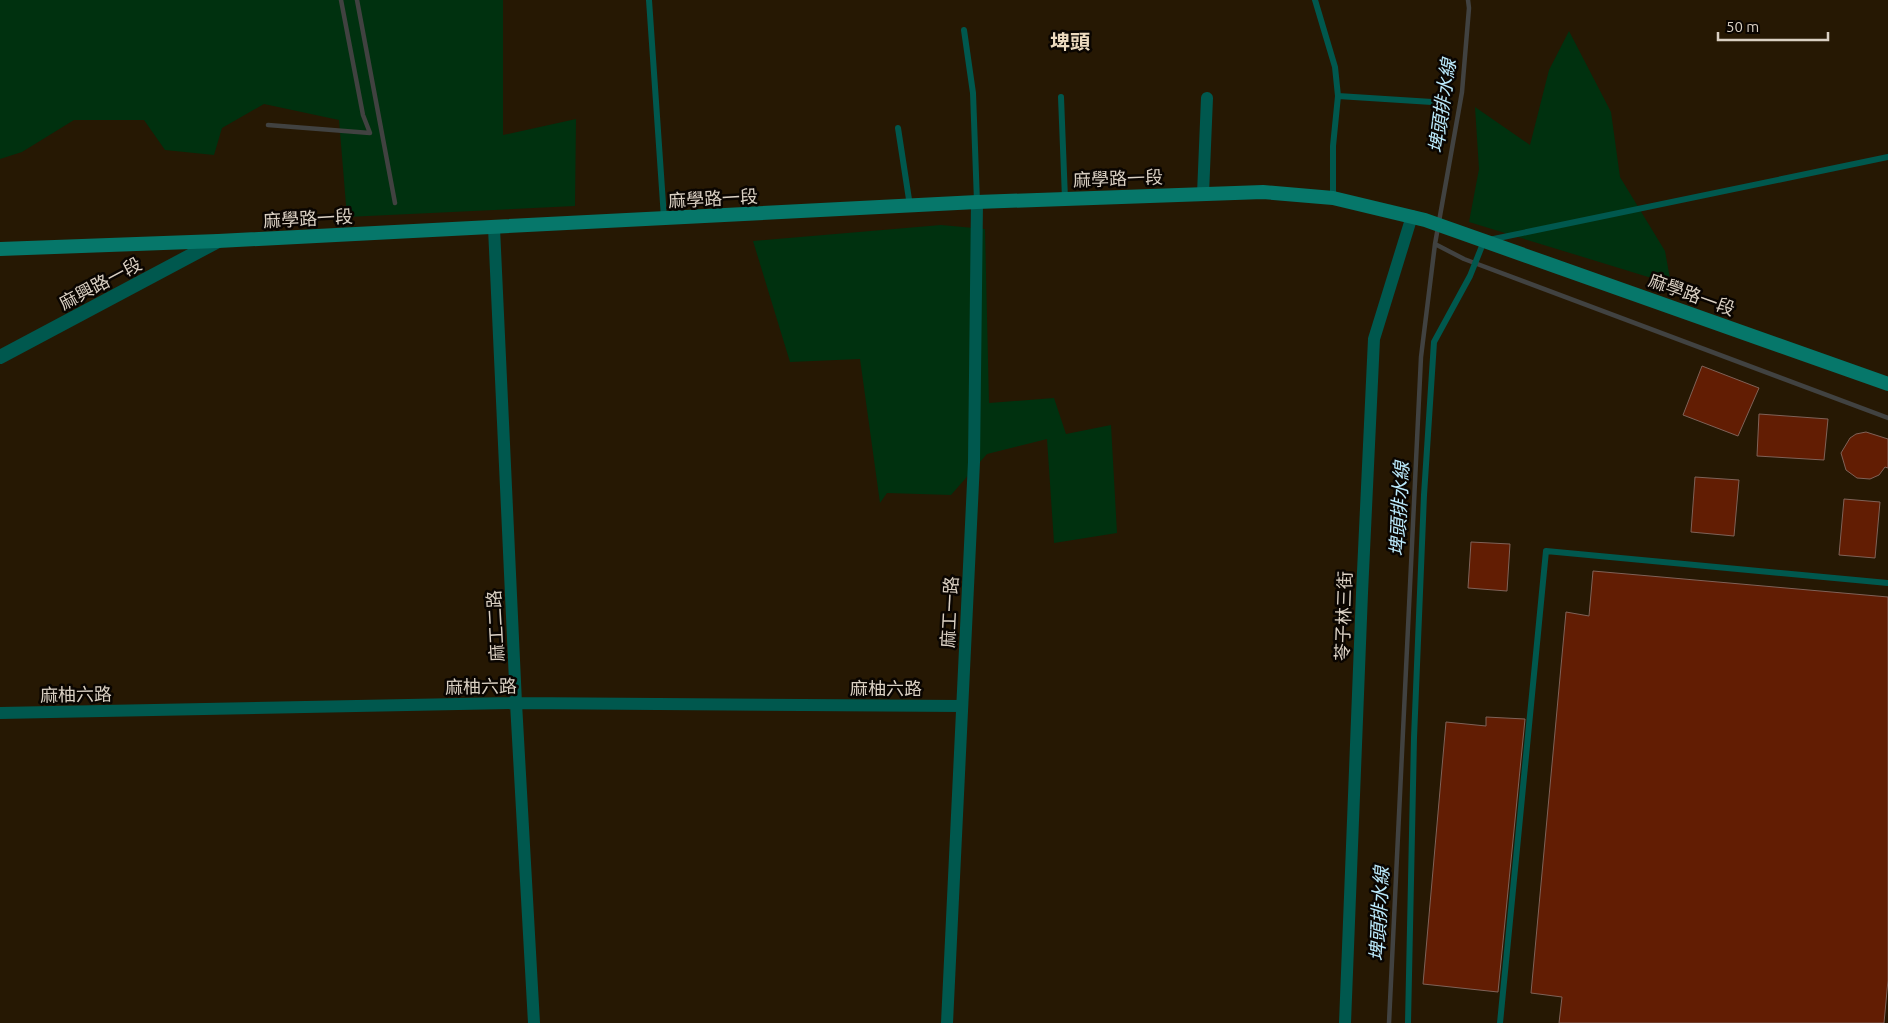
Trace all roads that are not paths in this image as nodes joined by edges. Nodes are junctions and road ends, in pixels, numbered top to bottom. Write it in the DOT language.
graph roads {
  1 [pos="649,0"];
  2 [pos="1315,0"];
  3 [pos="964,30"];
  4 [pos="1061,96"];
  5 [pos="1338,96"];
  6 [pos="1207,98"];
  7 [pos="1432,102"];
  8 [pos="898,128"];
  9 [pos="1888,157"];
  10 [pos="1203,194"];
  11 [pos="1333,198"];
  12 [pos="1066,199"];
  13 [pos="977,202"];
  14 [pos="910,206"];
  15 [pos="1418,218"];
  16 [pos="664,219"];
  17 [pos="494,228"];
  18 [pos="218,241"];
  19 [pos="1484,241"];
  20 [pos="0,249"];
  21 [pos="0,357"];
  22 [pos="1888,384"];
  23 [pos="1888,583"];
  24 [pos="516,703"];
  25 [pos="962,706"];
  26 [pos="0,713"];
  27 [pos="534,1023"];
  28 [pos="947,1023"];
  29 [pos="1345,1023"];
  30 [pos="1408,1023"];
  31 [pos="1500,1023"];
  1 -- 16 [label="lane"];
  2 -- 5 [label="lane"];
  3 -- 13 [label="lane"];
  4 -- 12 [label="lane"];
  5 -- 7 [label="lane"];
  5 -- 11 [label="lane"];
  6 -- 10 [label="street"];
  8 -- 14 [label="lane"];
  9 -- 19 [label="lane"];
  10 -- 11 [label="main road, 麻學路一段"];
  10 -- 12 [label="main road, 麻學路一段"];
  11 -- 15 [label="main road, 麻學路一段"];
  12 -- 13 [label="main road, 麻學路一段"];
  13 -- 14 [label="main road, 麻學路一段"];
  13 -- 25 [label="street, 麻工一路"];
  14 -- 16 [label="main road, 麻學路一段"];
  15 -- 19 [label="main road, 麻學路一段"];
  15 -- 29 [label="street, 苓子林三街"];
  16 -- 17 [label="main road, 麻學路一段"];
  17 -- 18 [label="main road, 麻學路一段"];
  17 -- 24 [label="street, 麻工二路"];
  18 -- 20 [label="main road, 麻學路一段"];
  18 -- 21 [label="street, 麻興路一段"];
  19 -- 22 [label="main road, 麻學路一段"];
  19 -- 30 [label="lane"];
  23 -- 31 [label="lane"];
  24 -- 25 [label="street, 麻柚六路"];
  24 -- 26 [label="street, 麻柚六路"];
  24 -- 27 [label="street, 麻工二路"];
  25 -- 28 [label="street, 麻工一路"];
}
